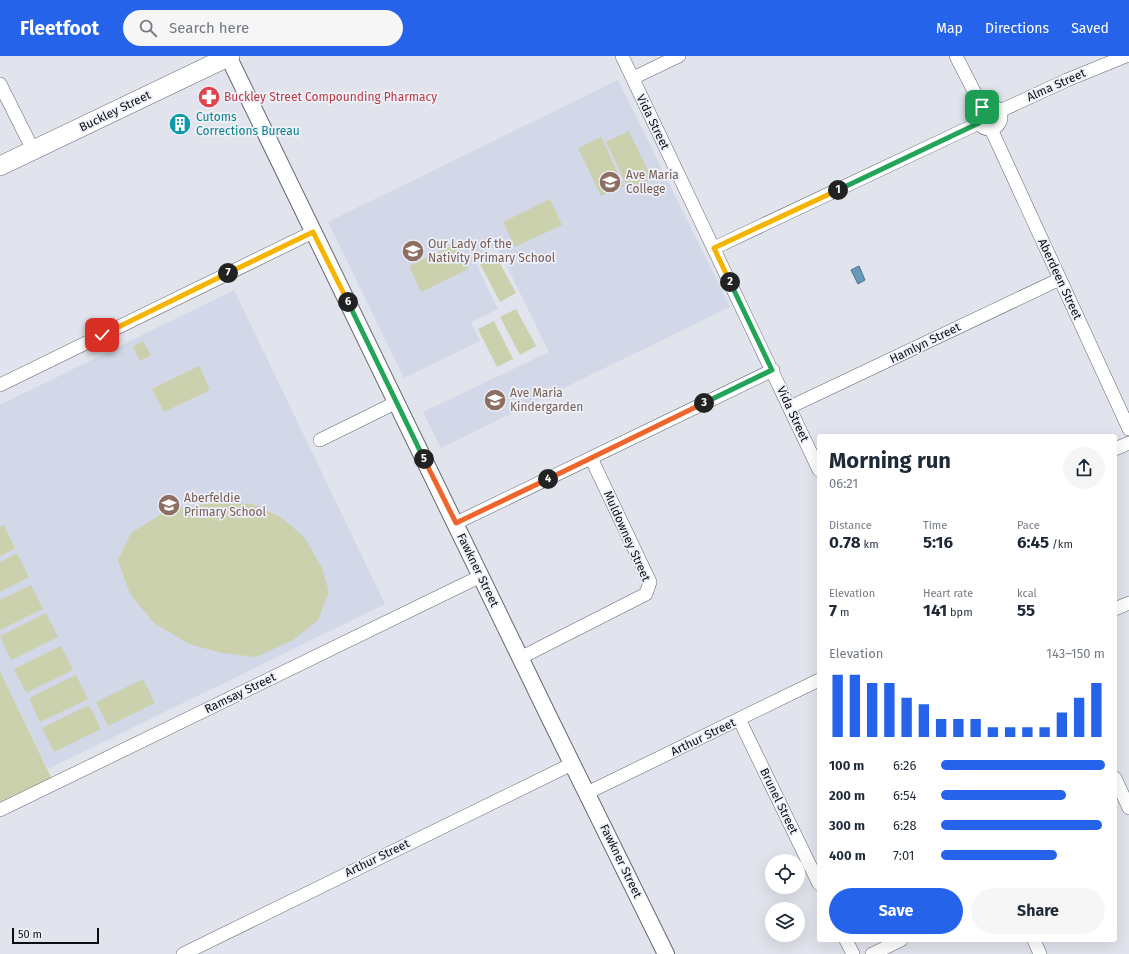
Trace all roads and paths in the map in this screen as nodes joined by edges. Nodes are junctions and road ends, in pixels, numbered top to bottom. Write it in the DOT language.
graph roads {
  1 [pos="229,56"];
  2 [pos="622,56"];
  3 [pos="679,56"];
  4 [pos="956,56"];
  5 [pos="1126,56"];
  6 [pos="1116,58"];
  7 [pos="632,78"];
  8 [pos="0,84"];
  9 [pos="982,107"];
  10 [pos="1000,111"];
  11 [pos="985,126"];
  12 [pos="33,150"];
  13 [pos="0,166"];
  14 [pos="313,232"];
  15 [pos="714,248"];
  16 [pos="1060,279"];
  17 [pos="772,370"];
  18 [pos="0,385"];
  19 [pos="397,402"];
  20 [pos="790,408"];
  21 [pos="1129,429"];
  22 [pos="320,440"];
  23 [pos="1129,443"];
  24 [pos="1117,448"];
  25 [pos="591,458"];
  26 [pos="817,466"];
  27 [pos="456,523"];
  28 [pos="480,576"];
  29 [pos="1129,603"];
  30 [pos="1117,608"];
  31 [pos="520,658"];
  32 [pos="817,681"];
  33 [pos="740,719"];
  34 [pos="572,764"];
  35 [pos="1117,782"];
  36 [pos="587,793"];
  37 [pos="1129,808"];
  38 [pos="0,810"];
  39 [pos="817,880"];
  40 [pos="847,942"];
  41 [pos="898,942"];
  42 [pos="1035,942"];
  43 [pos="663,953"];
  44 [pos="183,954"];
  45 [pos="853,954"];
  46 [pos="872,954"];
  47 [pos="1040,954"];
  1 -- 12 [label="main road, Buckley Street"];
  1 -- 14 [label="street, Fawkner Street"];
  2 -- 7 [label="street, Vida Street"];
  3 -- 7 [label="street"];
  4 -- 9 [label="street"];
  5 -- 6 [label="street, Alma Street"];
  6 -- 10 [label="street, Alma Street"];
  7 -- 15 [label="street, Vida Street"];
  8 -- 12 [label="street"];
  9 -- 10 [label="street"];
  9 -- 11 [label="street"];
  10 -- 11 [label="street"];
  11 -- 15 [label="street"];
  11 -- 16 [label="street, Aberdeen Street"];
  12 -- 13 [label="main road, Buckley Street"];
  14 -- 18 [label="street"];
  14 -- 19 [label="street, Fawkner Street"];
  15 -- 17 [label="street, Vida Street"];
  16 -- 20 [label="street, Hamlyn Street"];
  16 -- 21 [label="street, Aberdeen Street"];
  17 -- 20 [label="street, Vida Street"];
  17 -- 25 [label="street"];
  19 -- 22 [label="street"];
  19 -- 27 [label="street, Fawkner Street"];
  20 -- 26 [label="street, Vida Street"];
  23 -- 24 [label="street"];
  25 -- 27 [label="street"];
  25 -- 31 [label="street, Muldowney Street"];
  27 -- 28 [label="street, Fawkner Street"];
  28 -- 31 [label="street, Fawkner Street"];
  28 -- 38 [label="street, Ramsay Street"];
  29 -- 30 [label="street"];
  31 -- 34 [label="street, Fawkner Street"];
  32 -- 33 [label="street, Arthur Street"];
  33 -- 36 [label="street, Arthur Street"];
  33 -- 39 [label="street, Brunel Street"];
  34 -- 36 [label="street, Fawkner Street"];
  34 -- 44 [label="street, Arthur Street"];
  35 -- 37 [label="street"];
  36 -- 43 [label="street, Fawkner Street"];
  40 -- 45 [label="street"];
  41 -- 46 [label="street"];
  42 -- 47 [label="street"];
}
